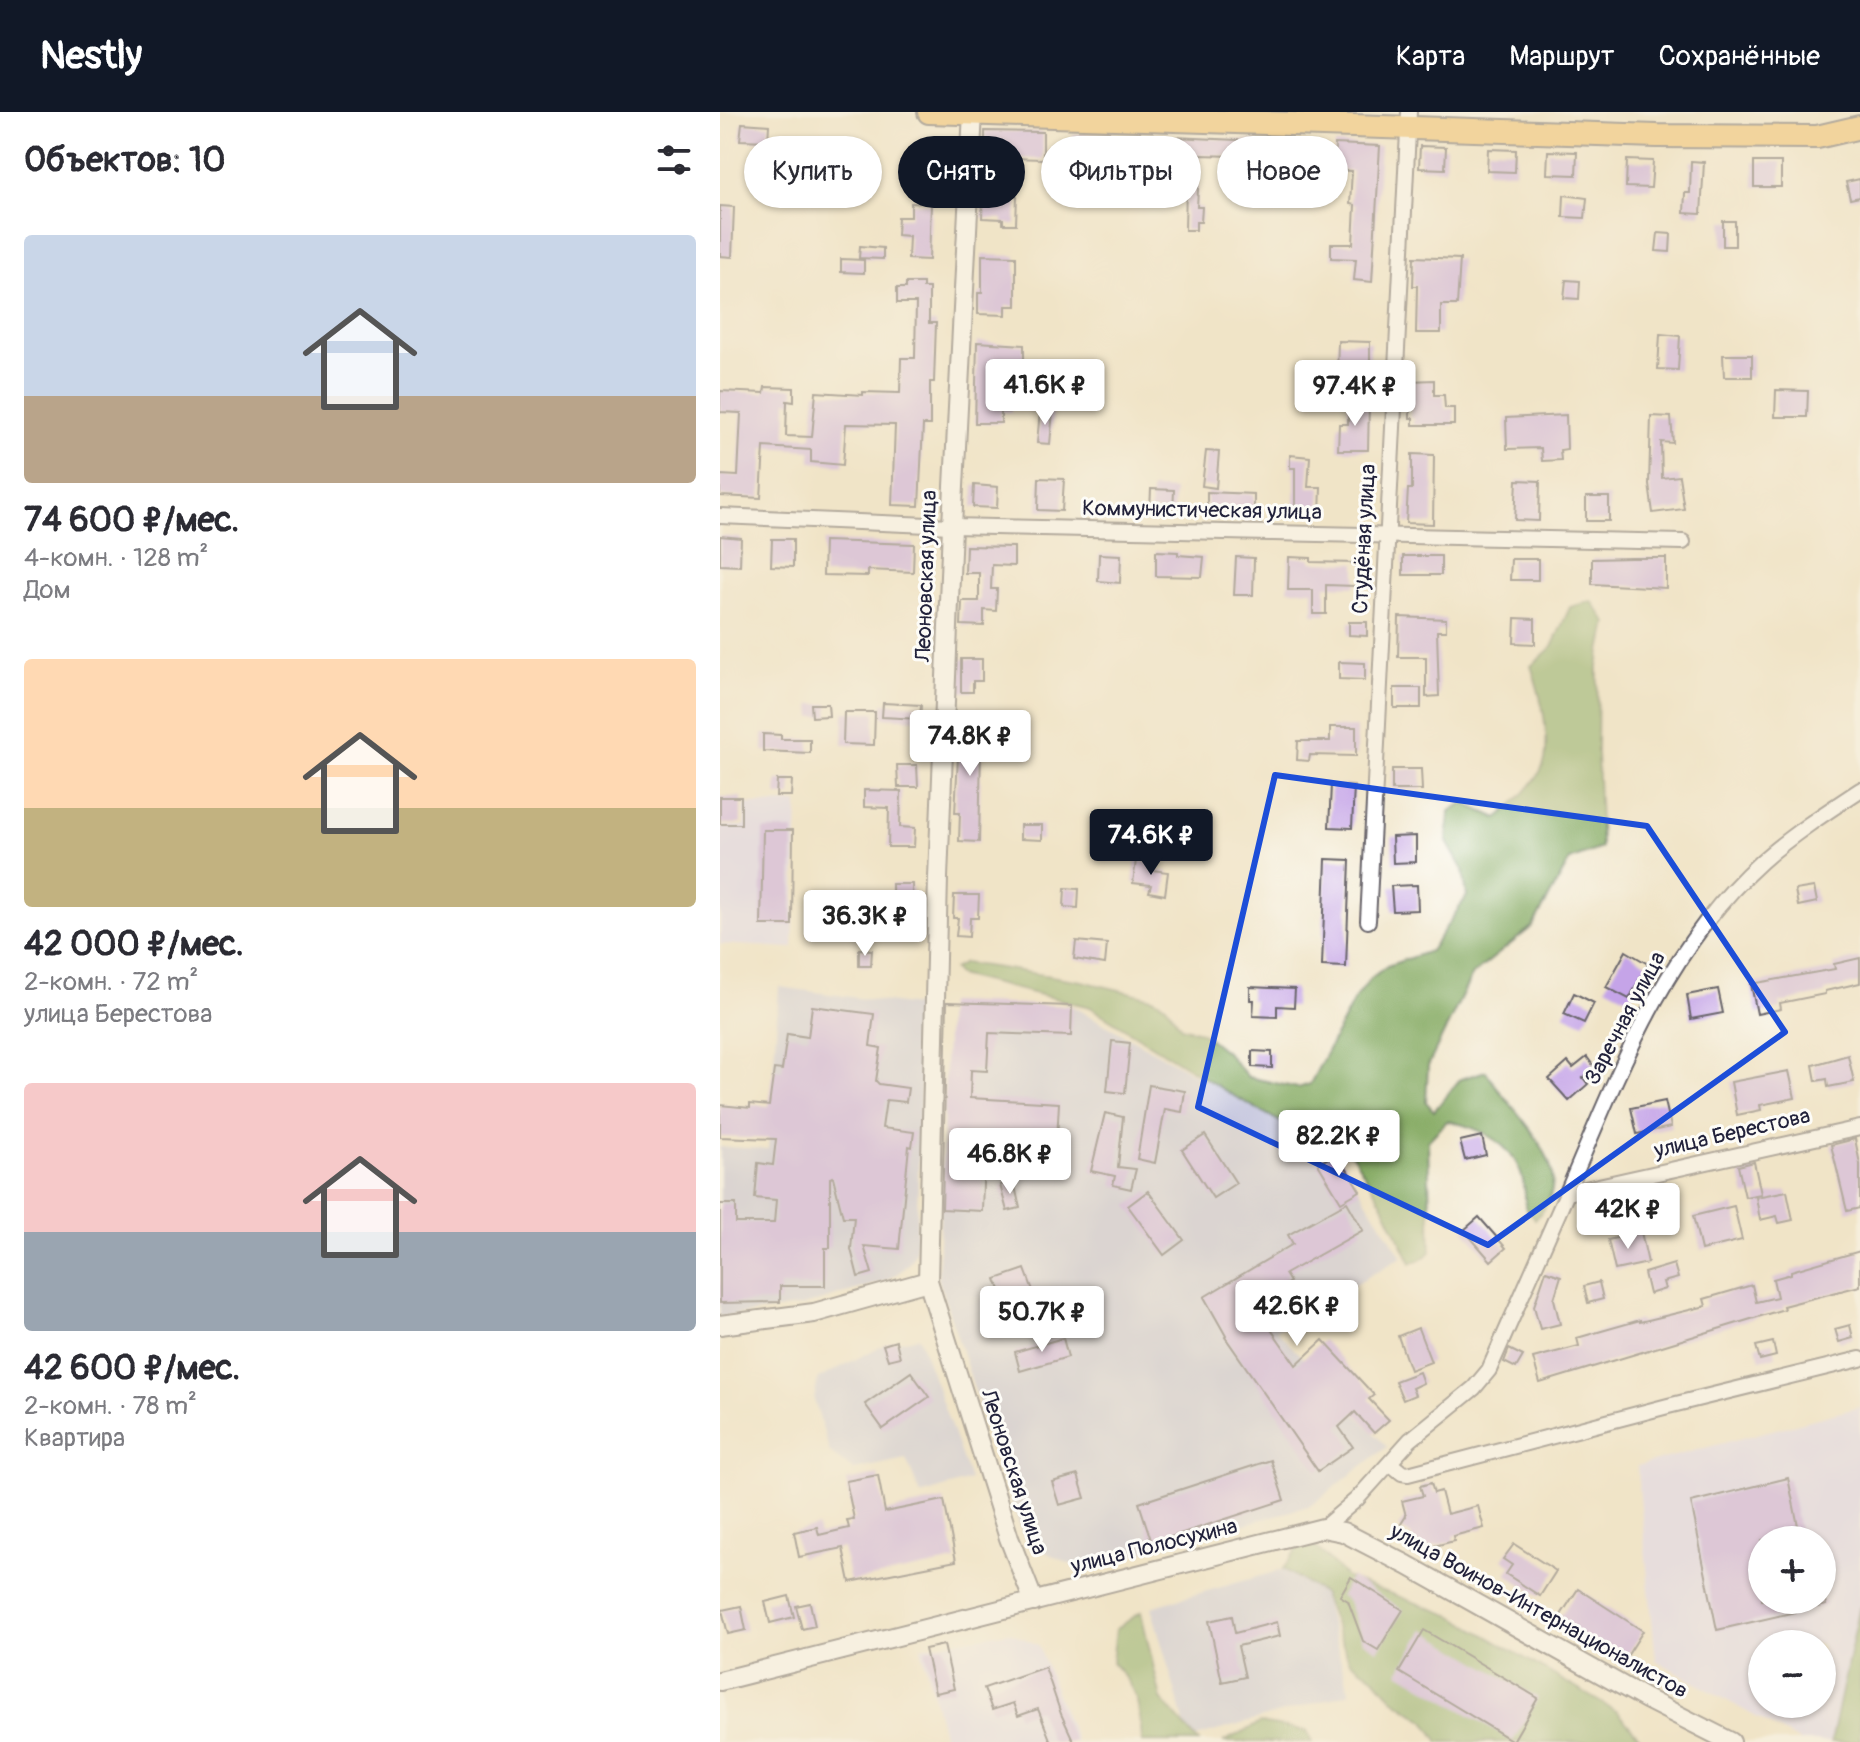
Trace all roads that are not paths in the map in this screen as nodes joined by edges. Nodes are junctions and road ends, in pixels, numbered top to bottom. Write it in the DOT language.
graph roads {
  1 [pos="929,112"];
  2 [pos="973,113"];
  3 [pos="1408,120"];
  4 [pos="1860,127"];
  5 [pos="720,516"];
  6 [pos="952,526"];
  7 [pos="1386,537"];
  8 [pos="1683,542"];
  9 [pos="1860,790"];
  10 [pos="1368,921"];
  11 [pos="1860,1128"];
  12 [pos="1567,1193"];
  13 [pos="928,1281"];
  14 [pos="720,1325"];
  15 [pos="1860,1359"];
  16 [pos="1391,1464"];
  17 [pos="1323,1528"];
  18 [pos="1034,1602"];
  19 [pos="720,1681"];
  20 [pos="1731,1742"];
  1 -- 2 [label="main road"];
  2 -- 3 [label="main road"];
  2 -- 6 [label="street, Леоновская улица"];
  3 -- 4 [label="main road"];
  3 -- 7 [label="street, Студёная улица"];
  5 -- 6 [label="street, Коммунистическая улица"];
  6 -- 7 [label="street, Коммунистическая улица"];
  6 -- 13 [label="street, Леоновская улица"];
  7 -- 8 [label="street, Коммунистическая улица"];
  7 -- 10 [label="street, Студёная улица"];
  9 -- 12 [label="street, Заречная улица"];
  11 -- 12 [label="street, улица Берестова"];
  12 -- 16 [label="street, улица Полосухина"];
  13 -- 14 [label="street"];
  13 -- 18 [label="street, Леоновская улица"];
  15 -- 16 [label="street"];
  16 -- 17 [label="street, улица Полосухина"];
  17 -- 18 [label="street, улица Полосухина"];
  17 -- 20 [label="street, улица Воинов-Интернационалистов"];
  18 -- 19 [label="street, улица Полосухина"];
}
